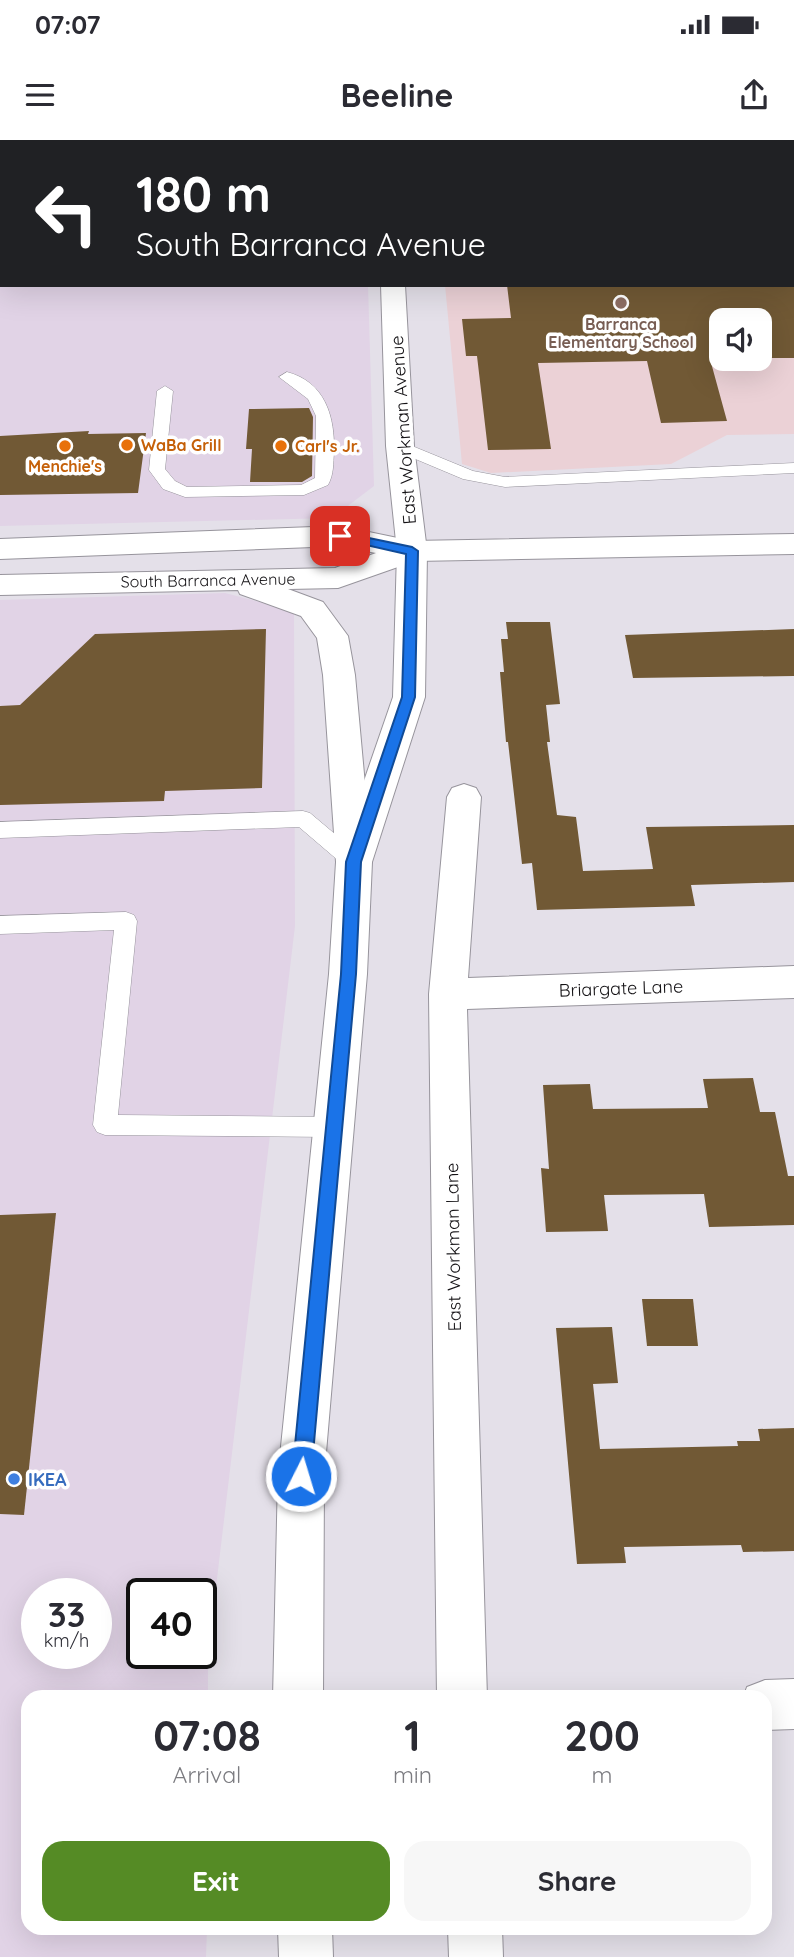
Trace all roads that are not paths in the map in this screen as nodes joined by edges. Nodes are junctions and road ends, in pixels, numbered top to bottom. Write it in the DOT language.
graph roads {
  1 [pos="393,287"];
  2 [pos="287,377"];
  3 [pos="165,391"];
  4 [pos="400,446"];
  5 [pos="794,468"];
  6 [pos="794,544"];
  7 [pos="0,550"];
  8 [pos="412,551"];
  9 [pos="226,580"];
  10 [pos="0,585"];
  11 [pos="464,797"];
  12 [pos="0,830"];
  13 [pos="354,862"];
  14 [pos="0,925"];
  15 [pos="794,982"];
  16 [pos="447,994"];
  17 [pos="334,1127"];
  18 [pos="298,1690"];
  19 [pos="462,1690"];
  20 [pos="794,1704"];
  21 [pos="772,1706"];
  22 [pos="305,1935"];
  23 [pos="475,1935"];
  24 [pos="306,1957"];
  25 [pos="477,1957"];
  1 -- 4 [label="street, East Workman Avenue"];
  2 -- 3 [label="lane"];
  4 -- 5 [label="lane"];
  4 -- 8 [label="street, East Workman Avenue"];
  6 -- 8 [label="street, South Barranca Avenue"];
  7 -- 8 [label="street, South Barranca Avenue"];
  8 -- 9 [label="street, South Barranca Avenue"];
  8 -- 13 [label="street, East Workman Avenue"];
  9 -- 10 [label="street, South Barranca Avenue"];
  9 -- 13 [label="street"];
  11 -- 16 [label="street, East Workman Lane"];
  12 -- 13 [label="lane"];
  13 -- 17 [label="street, East Workman Avenue"];
  14 -- 17 [label="lane"];
  15 -- 16 [label="street, Briargate Lane"];
  16 -- 19 [label="street, East Workman Lane"];
  17 -- 18 [label="street, East Workman Avenue"];
  20 -- 21 [label="street"];
  22 -- 24 [label="street"];
  23 -- 25 [label="street"];
}
